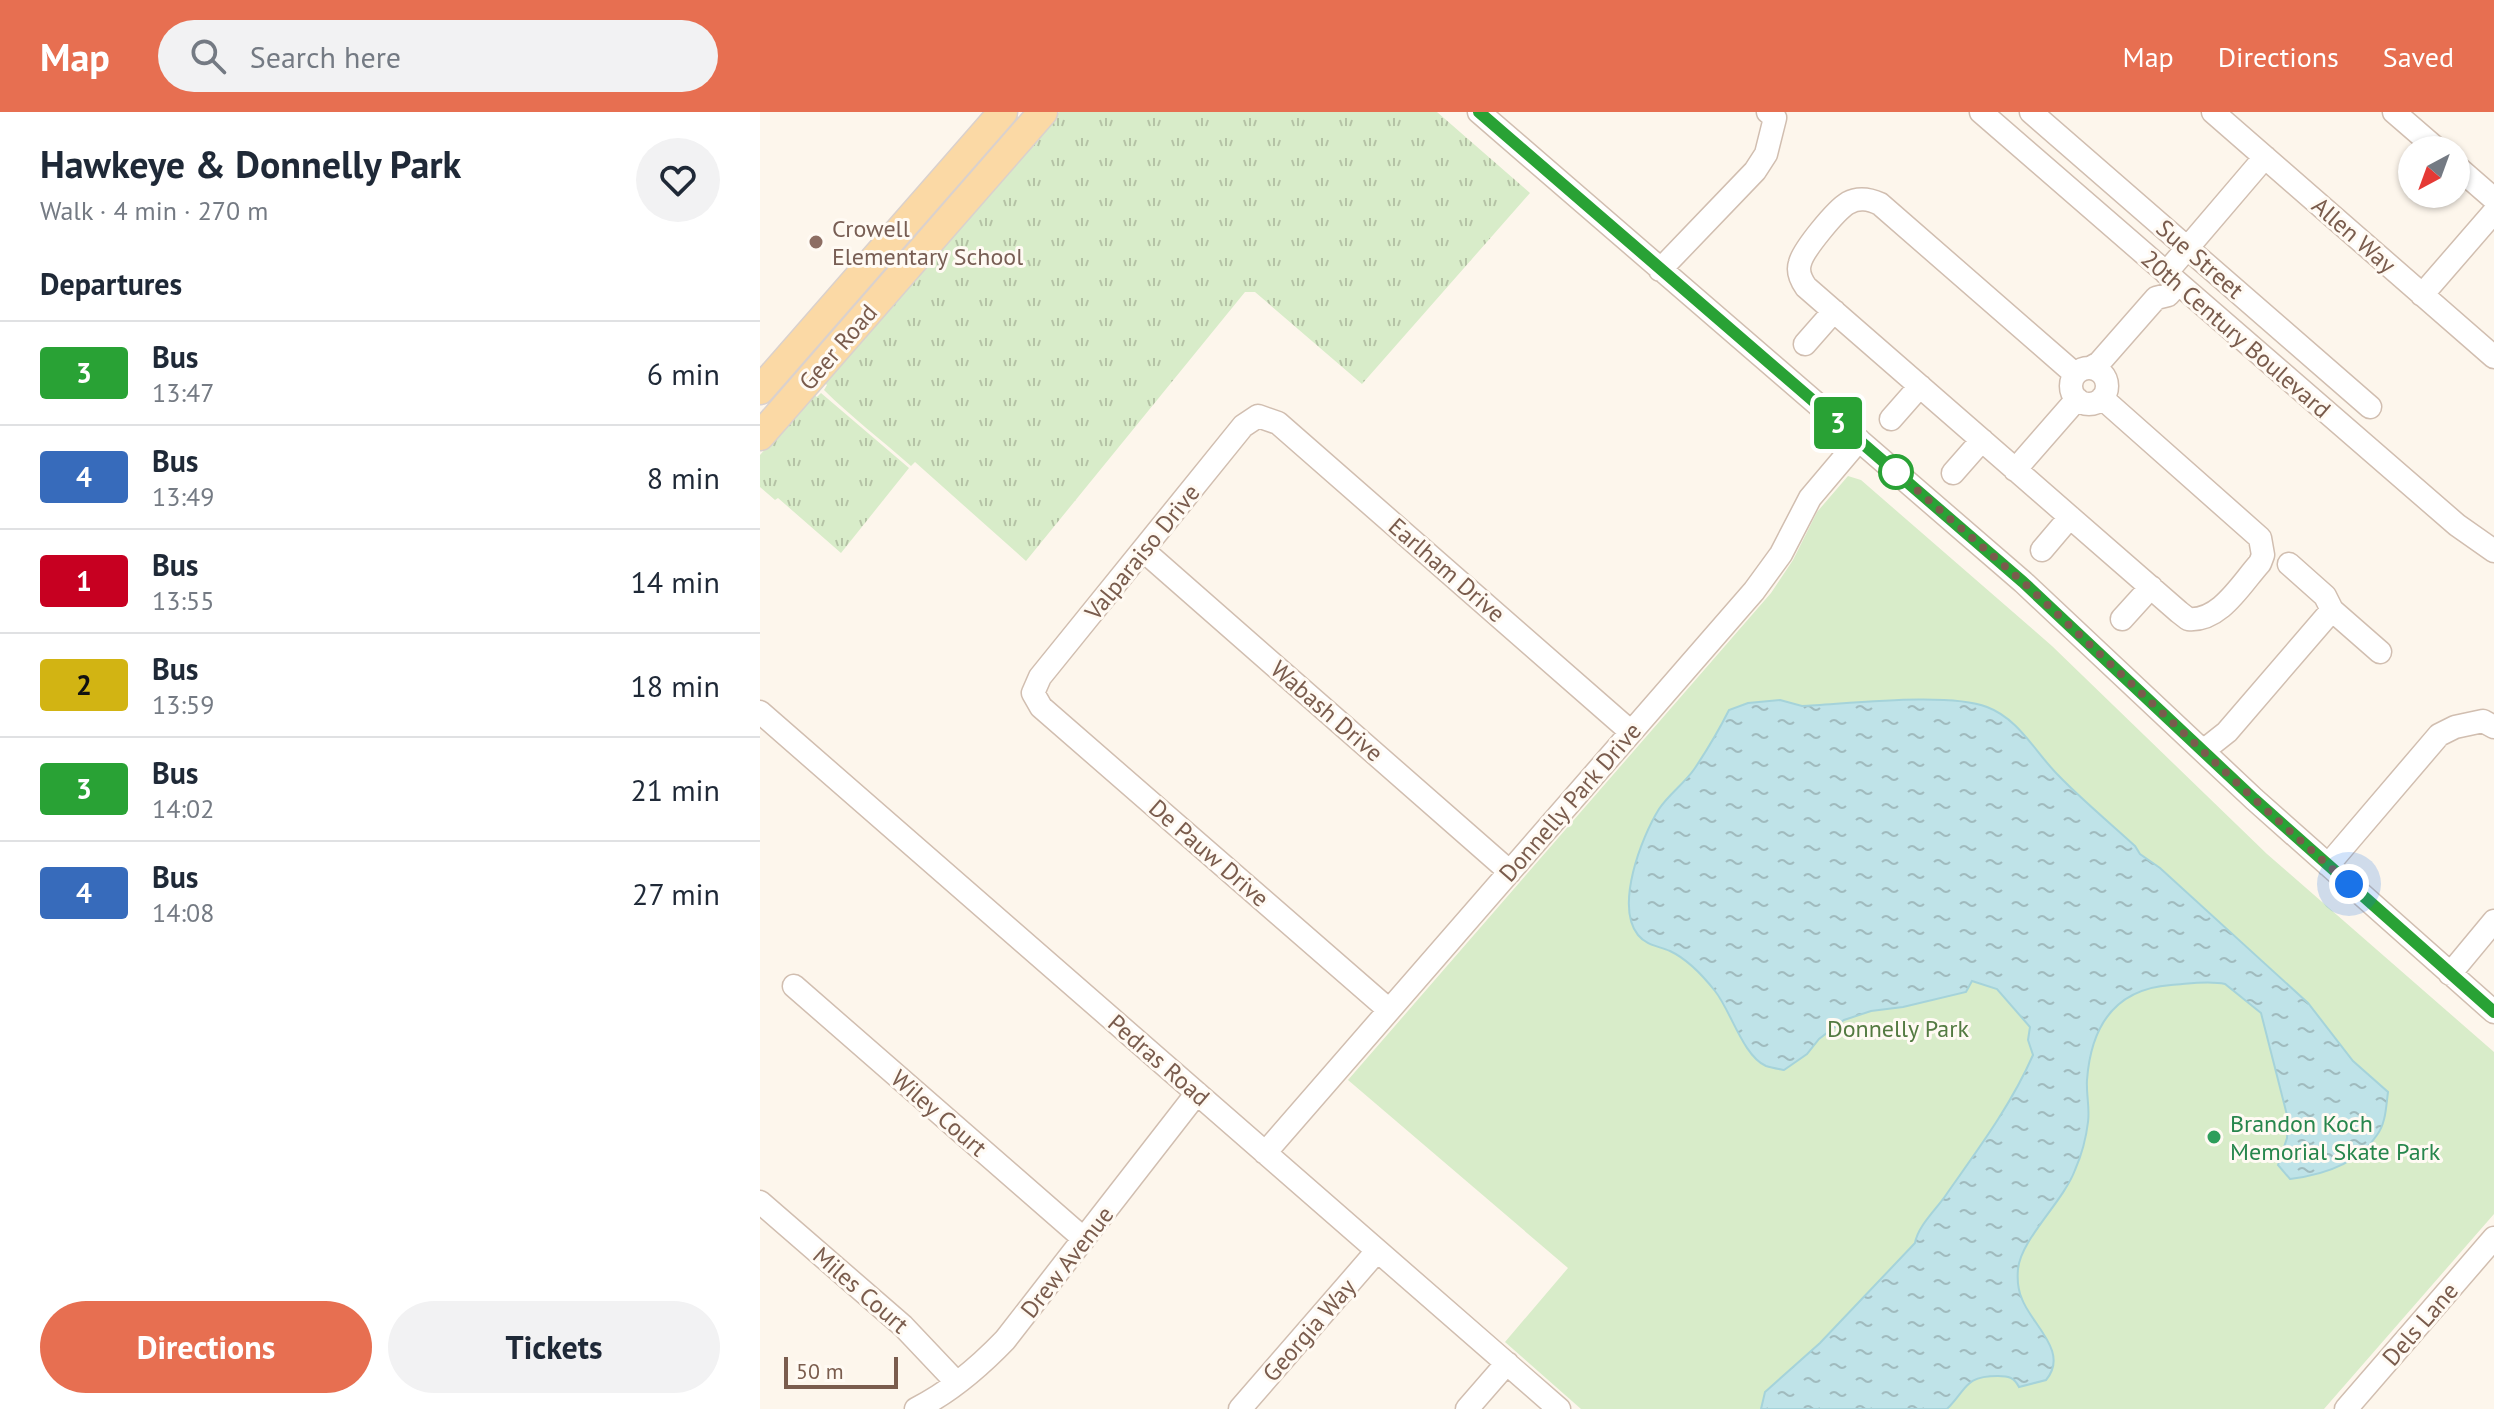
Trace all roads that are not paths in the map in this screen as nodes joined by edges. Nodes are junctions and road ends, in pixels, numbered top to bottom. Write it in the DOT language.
graph roads {
  1 [pos="1003,112"];
  2 [pos="1043,112"];
  3 [pos="1479,112"];
  4 [pos="1768,112"];
  5 [pos="1981,112"];
  6 [pos="2031,112"];
  7 [pos="2213,112"];
  8 [pos="2394,112"];
  9 [pos="2422,136"];
  10 [pos="2265,157"];
  11 [pos="2470,178"];
  12 [pos="2494,199"];
  13 [pos="2494,212"];
  14 [pos="2187,248"];
  15 [pos="1660,270"];
  16 [pos="2171,284"];
  17 [pos="2422,295"];
  18 [pos="1834,311"];
  19 [pos="1805,344"];
  20 [pos="2494,357"];
  21 [pos="2094,381"];
  22 [pos="1920,386"];
  23 [pos="760,390"];
  24 [pos="2370,407"];
  25 [pos="1258,416"];
  26 [pos="1891,419"];
  27 [pos="764,422"];
  28 [pos="1859,440"];
  29 [pos="1982,440"];
  30 [pos="2015,470"];
  31 [pos="1953,473"];
  32 [pos="2070,517"];
  33 [pos="2042,550"];
  34 [pos="1144,551"];
  35 [pos="2494,551"];
  36 [pos="2289,564"];
  37 [pos="2151,587"];
  38 [pos="2332,610"];
  39 [pos="2122,619"];
  40 [pos="2380,652"];
  41 [pos="1033,693"];
  42 [pos="760,712"];
  43 [pos="2494,727"];
  44 [pos="1631,732"];
  45 [pos="2203,751"];
  46 [pos="2328,865"];
  47 [pos="1510,872"];
  48 [pos="2494,921"];
  49 [pos="2450,974"];
  50 [pos="794,986"];
  51 [pos="1389,1010"];
  52 [pos="2494,1012"];
  53 [pos="1197,1093"];
  54 [pos="1265,1153"];
  55 [pos="760,1202"];
  56 [pos="2494,1238"];
  57 [pos="1084,1239"];
  58 [pos="1377,1251"];
  59 [pos="1507,1363"];
  60 [pos="957,1383"];
  61 [pos="916,1409"];
  62 [pos="1240,1409"];
  63 [pos="1467,1409"];
  64 [pos="1559,1409"];
  65 [pos="2346,1409"];
  1 -- 23 [label="main road, Geer Road"];
  2 -- 27 [label="main road, Geer Road"];
  3 -- 15 [label="street"];
  4 -- 15 [label="street"];
  5 -- 16 [label="street, 20th Century Boulevard"];
  6 -- 14 [label="street, Sue Street"];
  7 -- 10 [label="street, Allen Way"];
  8 -- 9 [label="street"];
  10 -- 14 [label="street"];
  10 -- 17 [label="street, Allen Way"];
  11 -- 12 [label="street"];
  13 -- 17 [label="street"];
  14 -- 16 [label="street"];
  14 -- 24 [label="street, Sue Street"];
  15 -- 28 [label="street"];
  16 -- 21 [label="street"];
  16 -- 35 [label="street, 20th Century Boulevard"];
  17 -- 20 [label="street, Allen Way"];
  18 -- 19 [label="street"];
  18 -- 21 [label="street"];
  18 -- 22 [label="street"];
  21 -- 30 [label="street"];
  21 -- 37 [label="street"];
  22 -- 26 [label="street"];
  22 -- 29 [label="street"];
  25 -- 34 [label="street, Valparaiso Drive"];
  25 -- 44 [label="street, Earlham Drive"];
  28 -- 44 [label="street, Donnelly Park Drive"];
  28 -- 45 [label="street"];
  29 -- 30 [label="street"];
  29 -- 31 [label="street"];
  30 -- 32 [label="street"];
  32 -- 33 [label="street"];
  32 -- 37 [label="street"];
  34 -- 41 [label="street, Valparaiso Drive"];
  34 -- 47 [label="street, Wabash Drive"];
  36 -- 38 [label="street"];
  37 -- 39 [label="street"];
  38 -- 40 [label="street"];
  38 -- 45 [label="street"];
  41 -- 51 [label="street, De Pauw Drive"];
  42 -- 53 [label="street, Pedras Road"];
  43 -- 46 [label="street"];
  44 -- 47 [label="street, Donnelly Park Drive"];
  45 -- 46 [label="street"];
  46 -- 49 [label="street"];
  47 -- 51 [label="street, Donnelly Park Drive"];
  48 -- 49 [label="street"];
  49 -- 52 [label="street"];
  50 -- 57 [label="street, Wiley Court"];
  51 -- 54 [label="street, Donnelly Park Drive"];
  53 -- 54 [label="street, Pedras Road"];
  53 -- 57 [label="street, Drew Avenue"];
  54 -- 58 [label="street, Pedras Road"];
  55 -- 60 [label="street, Miles Court"];
  56 -- 65 [label="street, Dels Lane"];
  57 -- 60 [label="street, Drew Avenue"];
  58 -- 59 [label="street, Pedras Road"];
  58 -- 62 [label="street, Georgia Way"];
  59 -- 63 [label="street"];
  59 -- 64 [label="street, Pedras Road"];
  60 -- 61 [label="street, Drew Avenue"];
}
